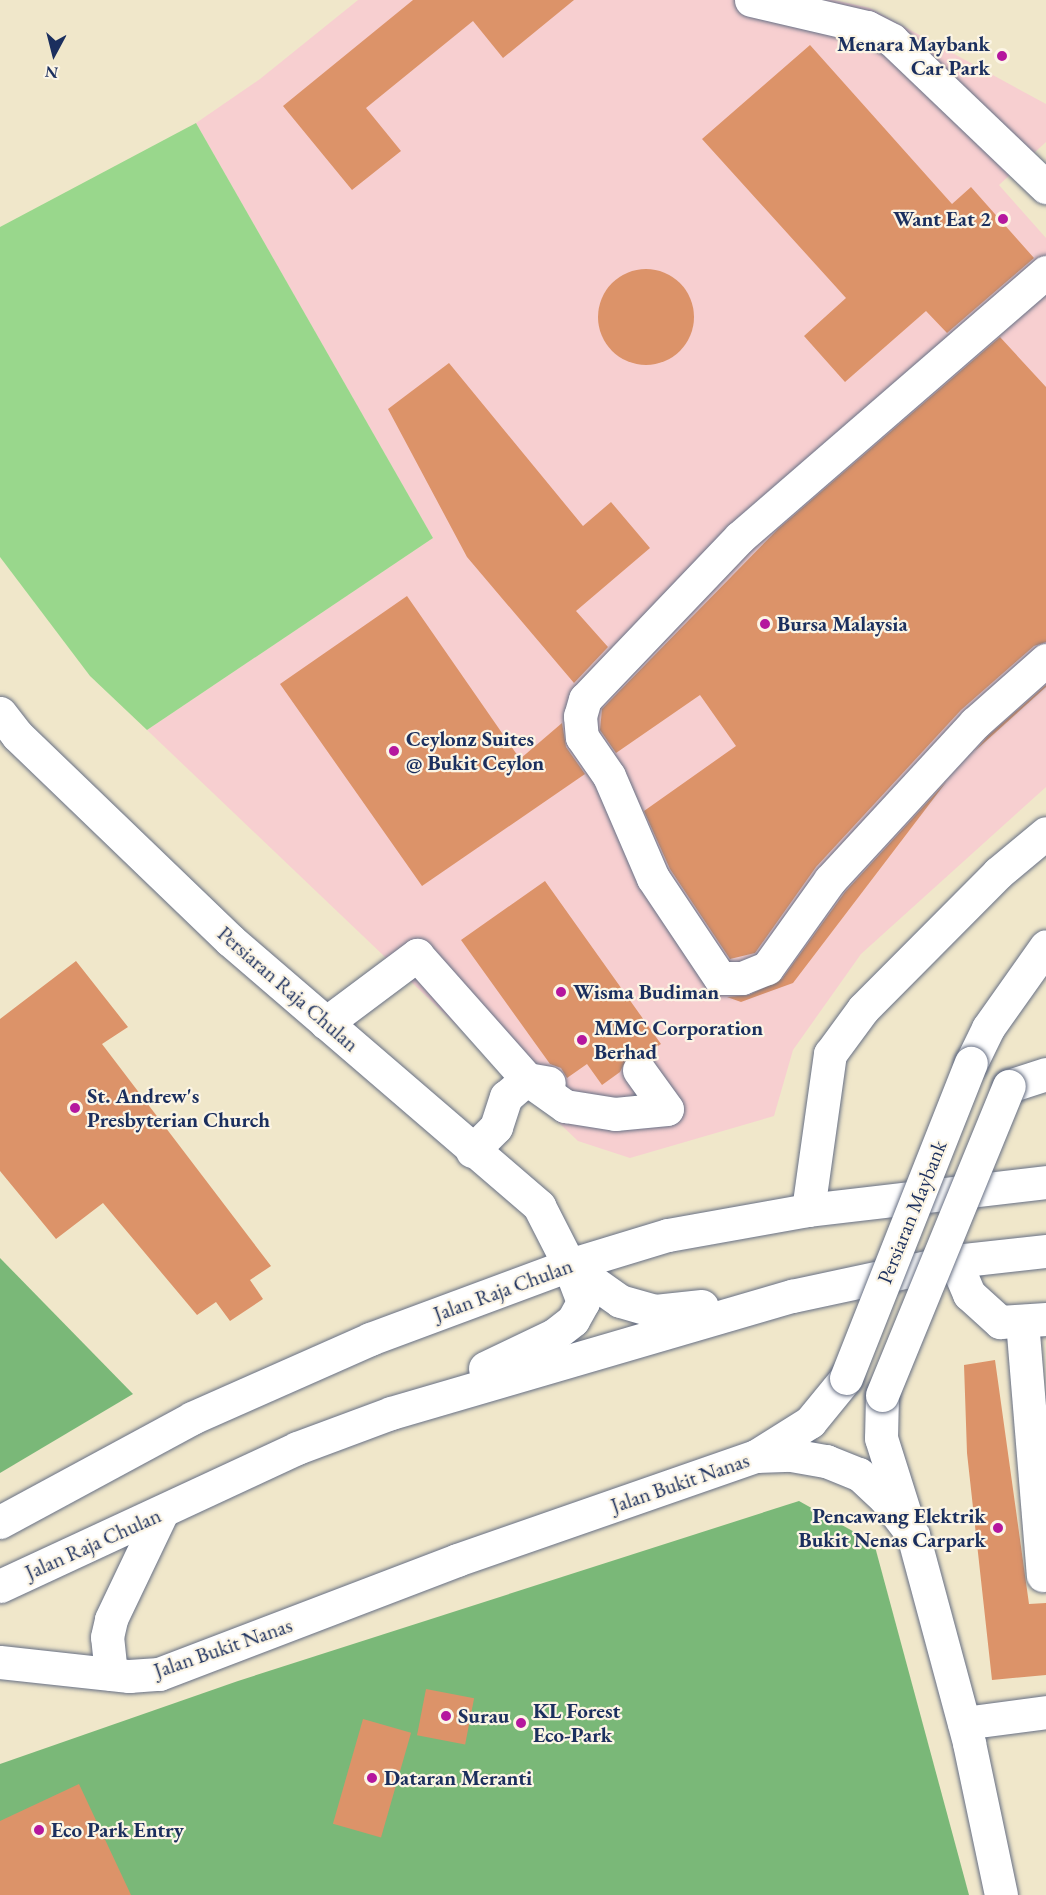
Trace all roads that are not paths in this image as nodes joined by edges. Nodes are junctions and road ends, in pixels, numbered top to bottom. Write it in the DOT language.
graph roads {
  1 [pos="751,0"];
  2 [pos="1046,188"];
  3 [pos="1043,280"];
  4 [pos="1046,660"];
  5 [pos="0,713"];
  6 [pos="1046,833"];
  7 [pos="1046,946"];
  8 [pos="326,1023"];
  9 [pos="639,1070"];
  10 [pos="1046,1074"];
  11 [pos="527,1079"];
  12 [pos="568,1087"];
  13 [pos="472,1151"];
  14 [pos="1046,1167"];
  15 [pos="1046,1182"];
  16 [pos="1002,1187"];
  17 [pos="808,1210"];
  18 [pos="1046,1251"];
  19 [pos="955,1261"];
  20 [pos="569,1265"];
  21 [pos="792,1296"];
  22 [pos="1034,1320"];
  23 [pos="391,1413"];
  24 [pos="756,1456"];
  25 [pos="162,1512"];
  26 [pos="0,1522"];
  27 [pos="913,1535"];
  28 [pos="1043,1575"];
  29 [pos="0,1586"];
  30 [pos="0,1662"];
  31 [pos="111,1674"];
  32 [pos="1046,1712"];
  33 [pos="1046,1728"];
  34 [pos="967,1733"];
  35 [pos="1001,1895"];
  1 -- 2 [label="street"];
  3 -- 4 [label="street"];
  5 -- 8 [label="street, Persiaran Raja Chulan"];
  6 -- 17 [label="street"];
  7 -- 24 [label="street, Persiaran Maybank, bridge"];
  8 -- 11 [label="street"];
  8 -- 13 [label="street, Persiaran Raja Chulan"];
  9 -- 11 [label="street"];
  10 -- 27 [label="street, bridge"];
  11 -- 12 [label="street"];
  11 -- 13 [label="street"];
  13 -- 20 [label="street, Persiaran Raja Chulan"];
  14 -- 16 [label="street"];
  15 -- 16 [label="street, Jalan Raja Chulan"];
  16 -- 17 [label="street, Jalan Raja Chulan"];
  17 -- 20 [label="street, Jalan Raja Chulan"];
  18 -- 19 [label="street, Jalan Raja Chulan"];
  19 -- 21 [label="street, Jalan Raja Chulan"];
  19 -- 22 [label="street"];
  20 -- 21 [label="street"];
  20 -- 23 [label="street, Persiaran Raja Chulan"];
  20 -- 26 [label="street, Jalan Raja Chulan"];
  21 -- 23 [label="street, Jalan Raja Chulan"];
  22 -- 28 [label="street"];
  23 -- 25 [label="street, Jalan Raja Chulan"];
  24 -- 27 [label="street, Jalan Bukit Nanas"];
  24 -- 31 [label="street, Jalan Bukit Nanas"];
  25 -- 29 [label="street, Jalan Raja Chulan"];
  25 -- 31 [label="street"];
  27 -- 34 [label="street, Jalan Bukit Nanas"];
  30 -- 31 [label="street, Jalan Bukit Nanas"];
  32 -- 34 [label="street"];
  33 -- 34 [label="street"];
  34 -- 35 [label="street, Jalan Bukit Nanas"];
}
